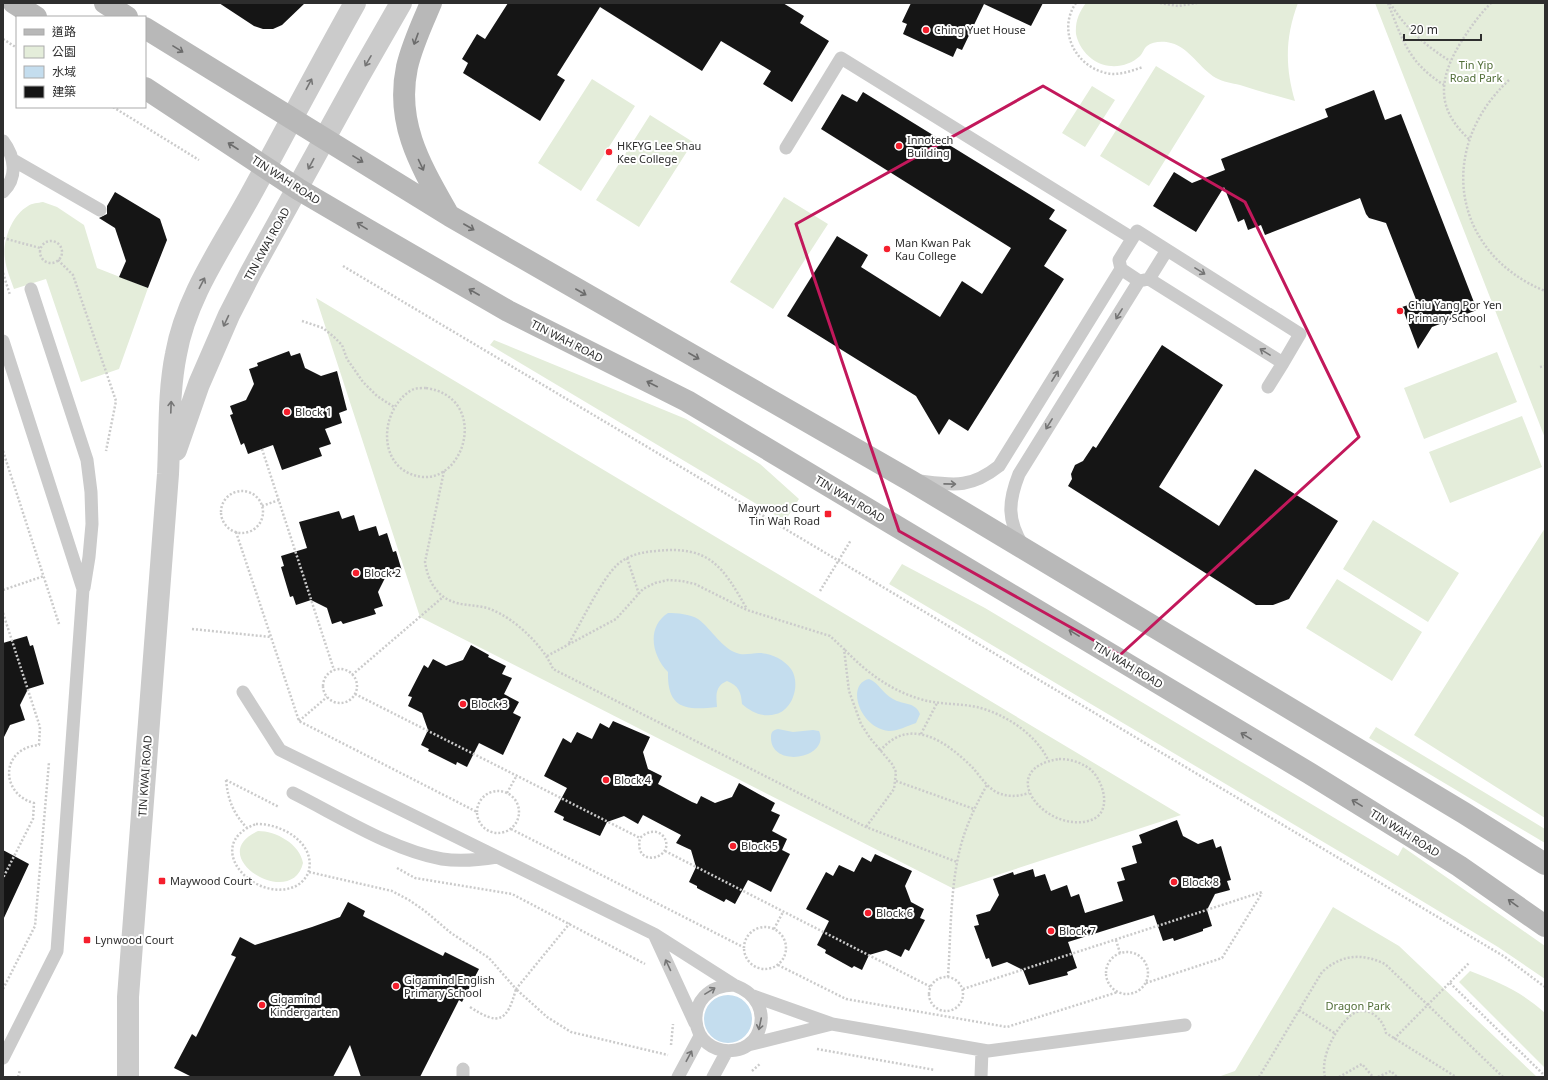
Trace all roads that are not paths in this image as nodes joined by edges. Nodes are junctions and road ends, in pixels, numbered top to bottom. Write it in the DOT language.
graph roads {
  1 [pos="14,3"];
  2 [pos="105,3"];
  3 [pos="355,3"];
  4 [pos="401,3"];
  5 [pos="431,3"];
  6 [pos="34,16"];
  7 [pos="125,16"];
  8 [pos="146,29"];
  9 [pos="146,89"];
  10 [pos="291,119"];
  11 [pos="324,139"];
  12 [pos="3,141"];
  13 [pos="786,148"];
  14 [pos="13,160"];
  15 [pos="266,167"];
  16 [pos="298,189"];
  17 [pos="3,192"];
  18 [pos="100,210"];
  19 [pos="450,216"];
  20 [pos="1132,238"];
  21 [pos="1167,250"];
  22 [pos="1122,269"];
  23 [pos="1144,280"];
  24 [pos="31,289"];
  25 [pos="3,341"];
  26 [pos="1283,363"];
  27 [pos="1268,387"];
  28 [pos="1012,445"];
  29 [pos="1029,455"];
  30 [pos="168,474"];
  31 [pos="911,480"];
  32 [pos="1024,548"];
  33 [pos="83,590"];
  34 [pos="243,692"];
  35 [pos="293,793"];
  36 [pos="497,857"];
  37 [pos="1545,864"];
  38 [pos="1545,926"];
  39 [pos="654,934"];
  40 [pos="734,985"];
  41 [pos="753,996"];
  42 [pos="832,1024"];
  43 [pos="1184,1025"];
  44 [pos="698,1031"];
  45 [pos="748,1045"];
  46 [pos="982,1050"];
  47 [pos="726,1051"];
  48 [pos="3,1058"];
  49 [pos="128,1077"];
  50 [pos="678,1077"];
  51 [pos="712,1077"];
  52 [pos="981,1077"];
  1 -- 6 [label="main road"];
  2 -- 7 [label="main road"];
  10 -- 3 [label="street, TIN KWAI ROAD, one-way"];
  4 -- 11 [label="street, TIN KWAI ROAD, one-way"];
  5 -- 19 [label="main road, one-way"];
  8 -- 10 [label="main road, one-way"];
  15 -- 9 [label="main road, TIN WAH ROAD, one-way"];
  10 -- 11 [label="main road"];
  10 -- 15 [label="street, TIN KWAI ROAD"];
  11 -- 16 [label="street, TIN KWAI ROAD, one-way"];
  11 -- 19 [label="main road, one-way"];
  12 -- 14 [label="lane"];
  13 -- 20 [label="lane"];
  14 -- 17 [label="lane"];
  14 -- 18 [label="lane"];
  15 -- 16 [label="main road, TIN WAH ROAD"];
  30 -- 15 [label="street, TIN KWAI ROAD, one-way"];
  16 -- 30 [label="street, TIN KWAI ROAD, one-way"];
  38 -- 16 [label="main road, TIN WAH ROAD, one-way"];
  19 -- 31 [label="main road, one-way"];
  20 -- 21 [label="lane"];
  20 -- 22 [label="lane"];
  21 -- 23 [label="lane"];
  21 -- 26 [label="lane, one-way"];
  22 -- 23 [label="lane"];
  28 -- 22 [label="lane, one-way"];
  26 -- 23 [label="lane, one-way"];
  23 -- 29 [label="lane, one-way"];
  24 -- 33 [label="lane"];
  25 -- 33 [label="lane"];
  26 -- 27 [label="lane"];
  28 -- 29 [label="lane"];
  31 -- 28 [label="lane, one-way"];
  29 -- 32 [label="lane"];
  30 -- 49 [label="street, TIN KWAI ROAD"];
  31 -- 32 [label="main road"];
  32 -- 37 [label="main road"];
  33 -- 48 [label="lane"];
  34 -- 36 [label="lane"];
  35 -- 36 [label="lane"];
  36 -- 39 [label="lane"];
  39 -- 40 [label="lane"];
  44 -- 39 [label="lane, one-way"];
  40 -- 41 [label="lane"];
  44 -- 40 [label="lane, one-way"];
  41 -- 42 [label="lane"];
  41 -- 45 [label="lane, one-way"];
  42 -- 45 [label="lane"];
  42 -- 46 [label="lane"];
  43 -- 46 [label="lane"];
  44 -- 47 [label="lane"];
  50 -- 44 [label="lane, one-way"];
  45 -- 47 [label="lane"];
  46 -- 52 [label="lane"];
  47 -- 51 [label="lane"];
}
